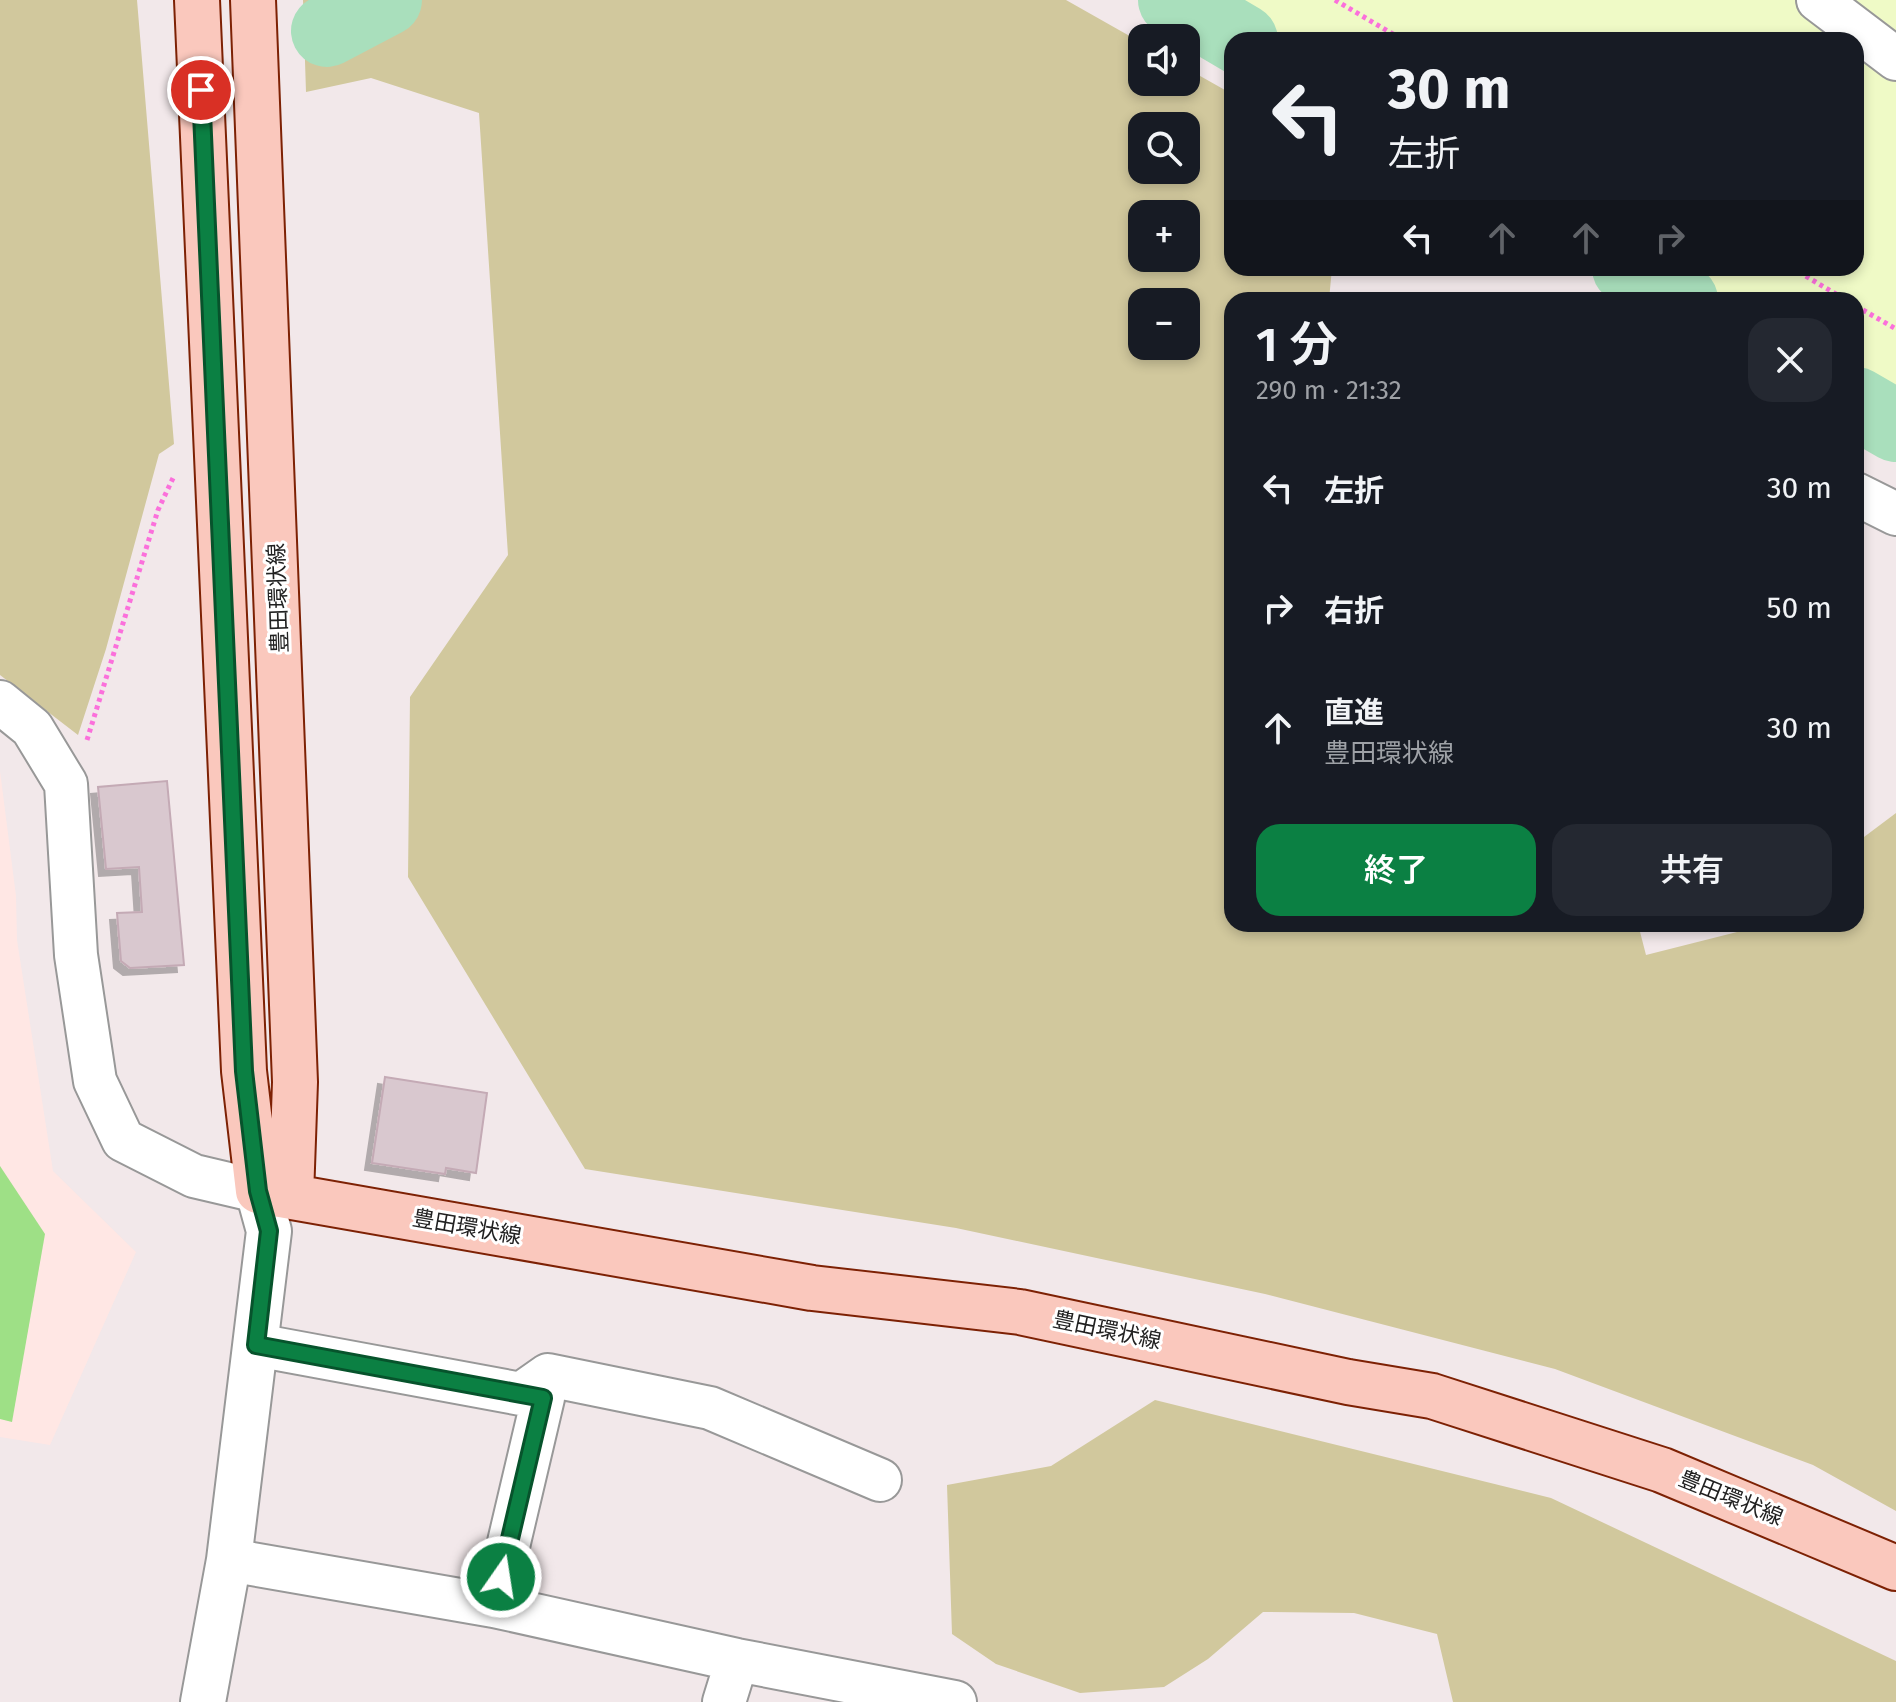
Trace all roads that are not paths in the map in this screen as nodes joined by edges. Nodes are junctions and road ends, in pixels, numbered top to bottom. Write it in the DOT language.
graph roads {
  1 [pos="197,0"];
  2 [pos="253,0"];
  3 [pos="1818,0"];
  4 [pos="1860,32"];
  5 [pos="1864,35"];
  6 [pos="1896,59"];
  7 [pos="1864,498"];
  8 [pos="1896,514"];
  9 [pos="0,702"];
  10 [pos="272,1206"];
  11 [pos="256,1345"];
  12 [pos="521,1394"];
  13 [pos="880,1480"];
  14 [pos="229,1560"];
  15 [pos="1896,1568"];
  16 [pos="494,1606"];
  17 [pos="737,1660"];
  18 [pos="203,1702"];
  19 [pos="724,1702"];
  20 [pos="955,1702"];
  1 -- 10 [label="main road"];
  2 -- 10 [label="main road, 豊田環状線"];
  3 -- 4 [label="street"];
  5 -- 6 [label="street"];
  7 -- 8 [label="street"];
  9 -- 10 [label="street"];
  10 -- 11 [label="street"];
  10 -- 15 [label="main road, 豊田環状線"];
  11 -- 12 [label="street"];
  11 -- 14 [label="street"];
  12 -- 13 [label="street"];
  12 -- 16 [label="street"];
  14 -- 16 [label="street"];
  14 -- 18 [label="street"];
  16 -- 17 [label="street"];
  17 -- 19 [label="street"];
  17 -- 20 [label="street"];
}
